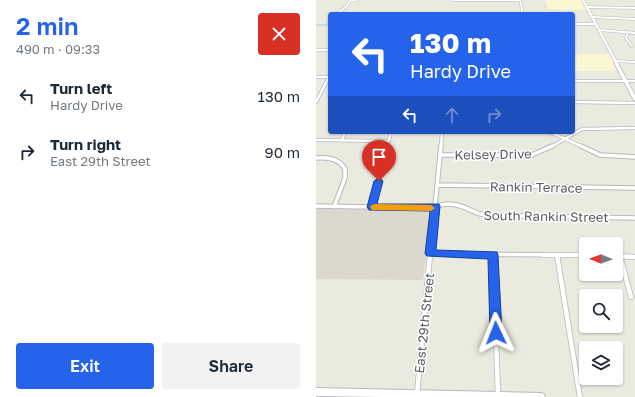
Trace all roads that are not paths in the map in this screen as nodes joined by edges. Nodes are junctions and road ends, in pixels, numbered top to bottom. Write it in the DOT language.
graph roads {
  1 [pos="357,0"];
  2 [pos="454,0"];
  3 [pos="488,0"];
  4 [pos="520,0"];
  5 [pos="583,0"];
  6 [pos="587,6"];
  7 [pos="635,8"];
  8 [pos="340,12"];
  9 [pos="523,12"];
  10 [pos="592,17"];
  11 [pos="635,20"];
  12 [pos="575,24"];
  13 [pos="596,24"];
  14 [pos="599,30"];
  15 [pos="628,32"];
  16 [pos="635,32"];
  17 [pos="632,46"];
  18 [pos="316,50"];
  19 [pos="328,50"];
  20 [pos="616,62"];
  21 [pos="635,62"];
  22 [pos="316,77"];
  23 [pos="328,77"];
  24 [pos="328,79"];
  25 [pos="575,81"];
  26 [pos="626,81"];
  27 [pos="635,81"];
  28 [pos="635,99"];
  29 [pos="316,102"];
  30 [pos="575,102"];
  31 [pos="635,103"];
  32 [pos="635,128"];
  33 [pos="575,133"];
  34 [pos="345,134"];
  35 [pos="390,134"];
  36 [pos="442,134"];
  37 [pos="554,134"];
  38 [pos="573,134"];
  39 [pos="564,139"];
  40 [pos="316,140"];
  41 [pos="342,140"];
  42 [pos="388,141"];
  43 [pos="440,155"];
  44 [pos="635,157"];
  45 [pos="316,158"];
  46 [pos="437,185"];
  47 [pos="635,188"];
  48 [pos="316,206"];
  49 [pos="435,206"];
  50 [pos="334,207"];
  51 [pos="372,207"];
  52 [pos="635,218"];
  53 [pos="430,254"];
  54 [pos="557,254"];
  55 [pos="493,255"];
  56 [pos="579,255"];
  57 [pos="623,256"];
  58 [pos="635,256"];
  59 [pos="623,272"];
  60 [pos="631,298"];
  61 [pos="316,392"];
  62 [pos="417,394"];
  63 [pos="350,395"];
  64 [pos="436,396"];
  65 [pos="498,396"];
  66 [pos="524,397"];
  67 [pos="541,397"];
  68 [pos="580,397"];
  1 -- 8 [label="street"];
  2 -- 3 [label="street"];
  3 -- 4 [label="street"];
  4 -- 9 [label="street"];
  5 -- 6 [label="street"];
  6 -- 7 [label="street"];
  6 -- 10 [label="street"];
  10 -- 11 [label="street"];
  10 -- 13 [label="street"];
  12 -- 13 [label="street"];
  13 -- 14 [label="street"];
  14 -- 15 [label="street"];
  14 -- 20 [label="street"];
  15 -- 16 [label="street"];
  15 -- 17 [label="street"];
  18 -- 19 [label="street"];
  20 -- 21 [label="street"];
  20 -- 26 [label="street"];
  22 -- 23 [label="street"];
  24 -- 29 [label="street"];
  25 -- 26 [label="street"];
  26 -- 27 [label="street"];
  26 -- 28 [label="street"];
  30 -- 31 [label="street"];
  32 -- 33 [label="street, Kelsey Drive"];
  34 -- 41 [label="street"];
  35 -- 42 [label="street"];
  36 -- 43 [label="street, East 29th Street"];
  37 -- 39 [label="street"];
  38 -- 39 [label="street, Kelsey Drive"];
  39 -- 43 [label="street, Kelsey Drive"];
  39 -- 44 [label="street"];
  40 -- 41 [label="street"];
  41 -- 42 [label="street"];
  42 -- 51 [label="street"];
  43 -- 46 [label="street, East 29th Street"];
  45 -- 50 [label="street"];
  46 -- 47 [label="street, Rankin Terrace"];
  46 -- 49 [label="street, East 29th Street"];
  48 -- 50 [label="street, South Rankin Street"];
  49 -- 51 [label="street, South Rankin Street"];
  49 -- 52 [label="street, South Rankin Street"];
  49 -- 53 [label="street, East 29th Street"];
  50 -- 51 [label="street, South Rankin Street"];
  53 -- 55 [label="street"];
  53 -- 62 [label="street, East 29th Street"];
  54 -- 55 [label="street"];
  54 -- 56 [label="street"];
  54 -- 68 [label="street"];
  55 -- 65 [label="street"];
  57 -- 58 [label="street"];
  59 -- 60 [label="street"];
  61 -- 63 [label="main road"];
  62 -- 63 [label="main road"];
  62 -- 64 [label="main road"];
  64 -- 65 [label="main road"];
  65 -- 66 [label="main road"];
  66 -- 67 [label="main road"];
}
